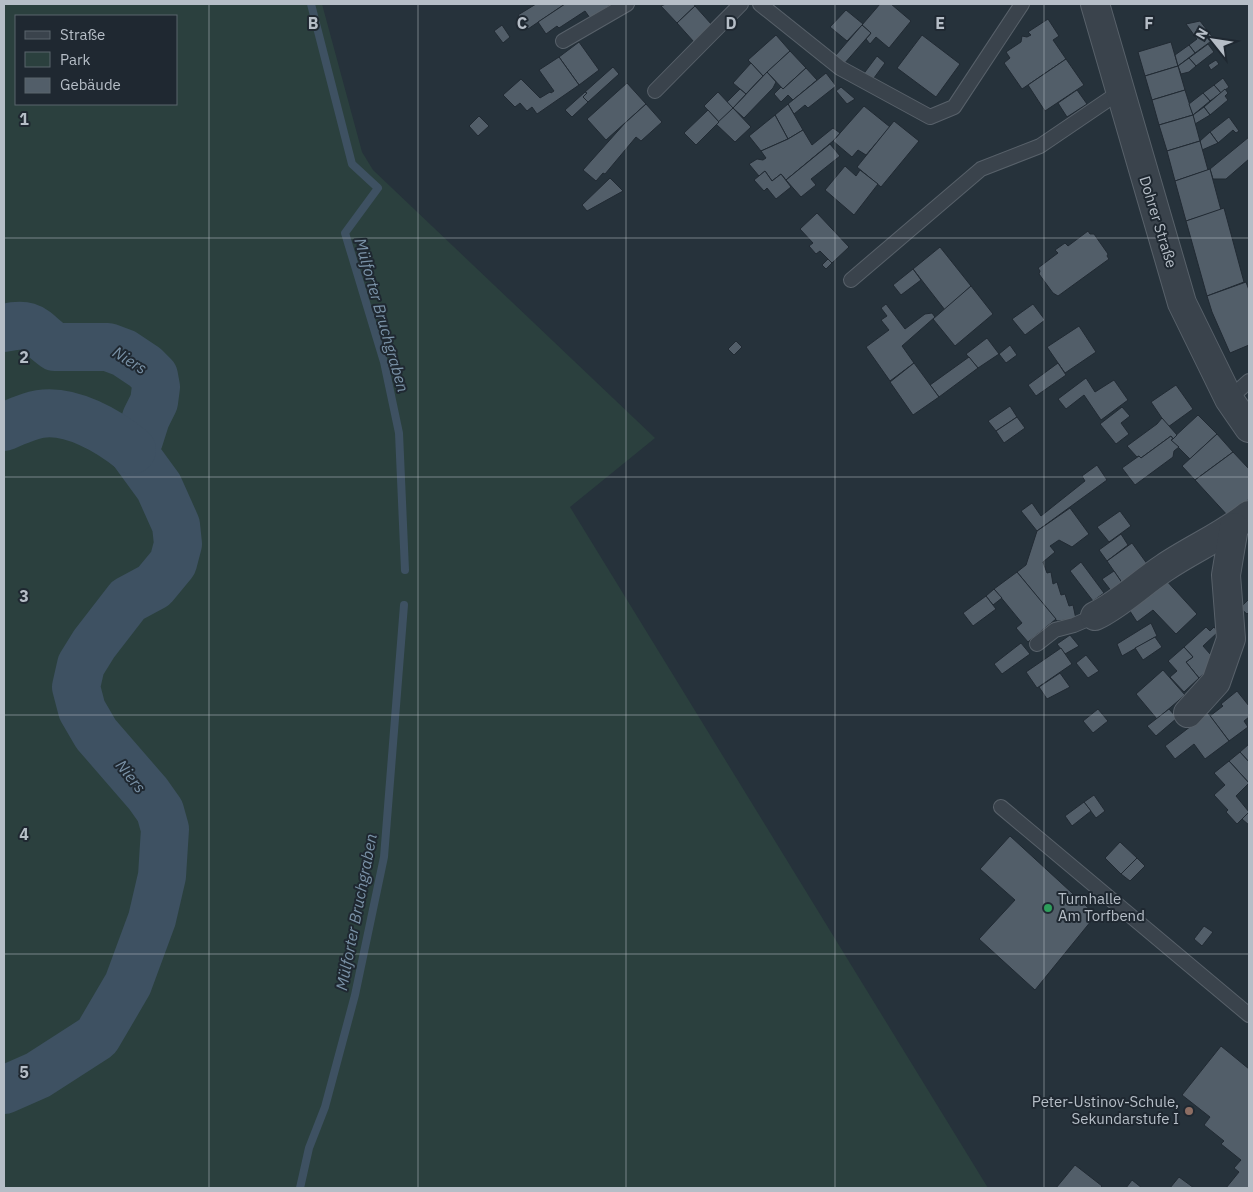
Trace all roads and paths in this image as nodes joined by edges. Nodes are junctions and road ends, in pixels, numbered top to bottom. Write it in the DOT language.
graph roads {
  1 [pos="627,4"];
  2 [pos="741,4"];
  3 [pos="760,4"];
  4 [pos="1022,4"];
  5 [pos="1095,4"];
  6 [pos="563,41"];
  7 [pos="655,91"];
  8 [pos="1121,91"];
  9 [pos="851,280"];
  10 [pos="1249,381"];
  11 [pos="1229,399"];
  12 [pos="1249,428"];
  13 [pos="1242,521"];
  14 [pos="1095,616"];
  15 [pos="1037,644"];
  16 [pos="1188,713"];
  17 [pos="1002,807"];
  18 [pos="1249,1015"];
  1 -- 6 [label="lane"];
  2 -- 7 [label="lane"];
  3 -- 4 [label="lane"];
  5 -- 8 [label="street, Dohrer Straße"];
  8 -- 9 [label="lane"];
  8 -- 11 [label="street, Dohrer Straße"];
  10 -- 11 [label="lane"];
  11 -- 12 [label="street, Dohrer Straße"];
  13 -- 14 [label="street"];
  13 -- 16 [label="street"];
  14 -- 15 [label="lane"];
  17 -- 18 [label="lane"];
}
